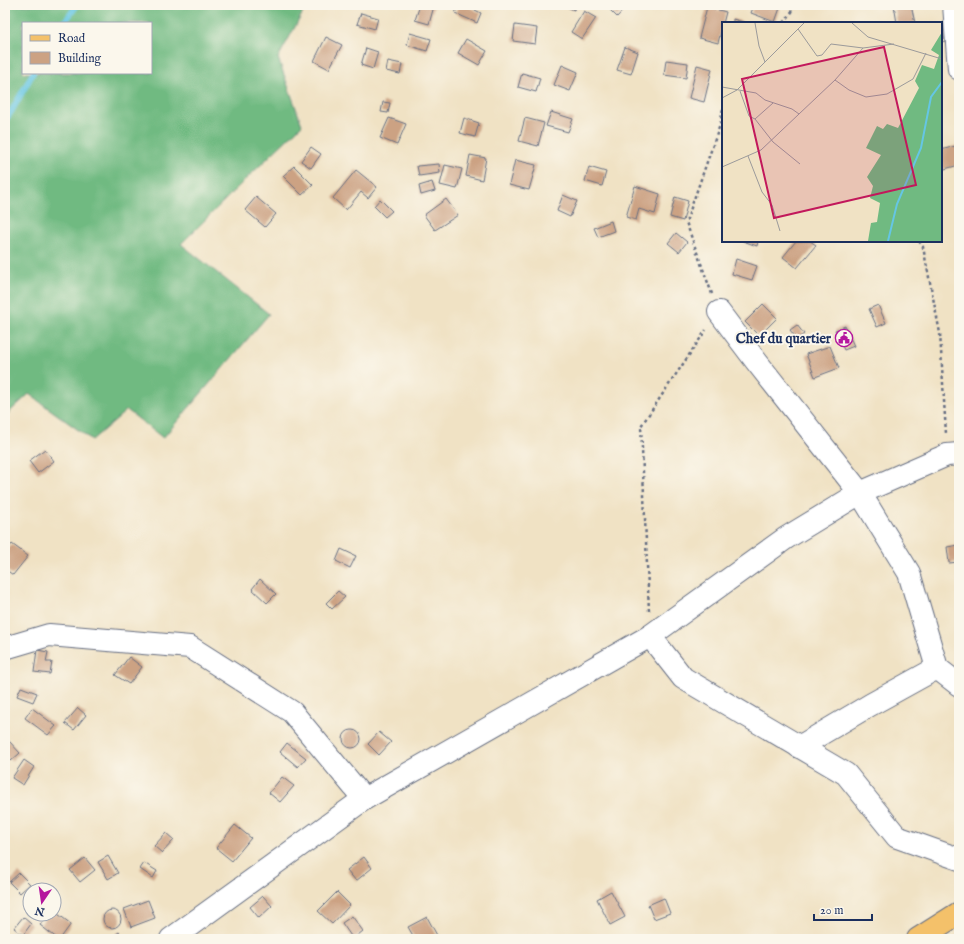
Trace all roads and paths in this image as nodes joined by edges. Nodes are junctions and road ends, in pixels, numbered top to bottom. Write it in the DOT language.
graph roads {
  1 [pos="798,5"];
  2 [pos="954,5"];
  3 [pos="785,22"];
  4 [pos="959,69"];
  5 [pos="722,126"];
  6 [pos="919,242"];
  7 [pos="719,312"];
  8 [pos="953,454"];
  9 [pos="860,493"];
  10 [pos="650,636"];
  11 [pos="5,648"];
  12 [pos="937,668"];
  13 [pos="959,685"];
  14 [pos="799,747"];
  15 [pos="364,800"];
  16 [pos="959,859"];
  17 [pos="959,914"];
  18 [pos="171,939"];
  19 [pos="918,939"];
  1 -- 3 [label="path"];
  2 -- 4 [label="street"];
  5 -- 7 [label="path"];
  6 -- 8 [label="path"];
  7 -- 9 [label="street"];
  7 -- 10 [label="path"];
  8 -- 9 [label="street"];
  9 -- 10 [label="street"];
  9 -- 12 [label="street"];
  10 -- 14 [label="street"];
  10 -- 15 [label="street"];
  11 -- 15 [label="street"];
  12 -- 13 [label="street"];
  12 -- 14 [label="street"];
  14 -- 16 [label="street"];
  15 -- 18 [label="street"];
  17 -- 19 [label="main road"];
}
